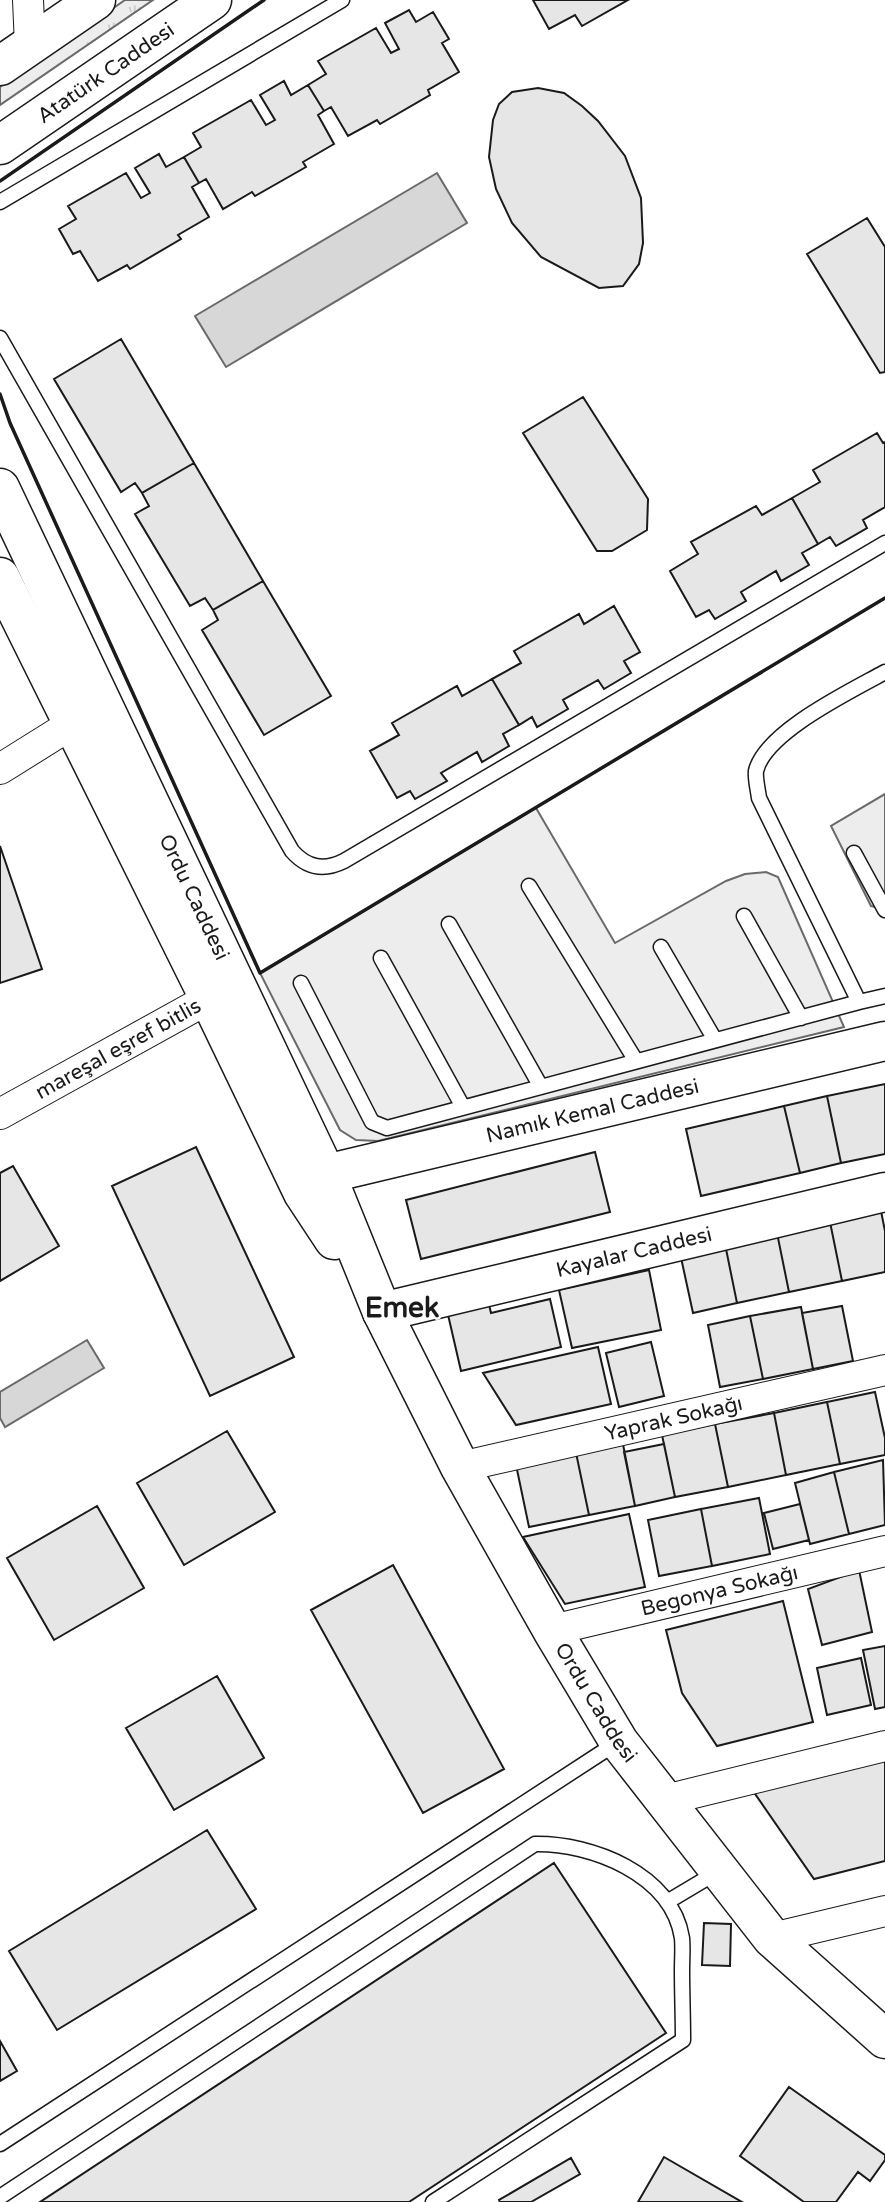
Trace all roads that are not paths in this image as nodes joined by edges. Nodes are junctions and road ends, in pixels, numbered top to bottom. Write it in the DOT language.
graph roads {
  1 [pos="28,0"];
  2 [pos="96,0"];
  3 [pos="212,0"];
  4 [pos="342,0"];
  5 [pos="15,56"];
  6 [pos="0,145"];
  7 [pos="0,202"];
  8 [pos="2,347"];
  9 [pos="0,488"];
  10 [pos="885,543"];
  11 [pos="0,577"];
  12 [pos="885,672"];
  13 [pos="72,724"];
  14 [pos="0,769"];
  15 [pos="854,853"];
  16 [pos="528,886"];
  17 [pos="885,910"];
  18 [pos="744,916"];
  19 [pos="449,924"];
  20 [pos="661,947"];
  21 [pos="381,958"];
  22 [pos="301,983"];
  23 [pos="223,991"];
  24 [pos="885,996"];
  25 [pos="859,1002"];
  26 [pos="801,1018"];
  27 [pos="715,1040"];
  28 [pos="885,1041"];
  29 [pos="636,1061"];
  30 [pos="541,1087"];
  31 [pos="463,1107"];
  32 [pos="0,1114"];
  33 [pos="314,1184"];
  34 [pos="885,1192"];
  35 [pos="382,1312"];
  36 [pos="885,1370"];
  37 [pos="460,1467"];
  38 [pos="885,1551"];
  39 [pos="552,1630"];
  40 [pos="619,1742"];
  41 [pos="885,1746"];
  42 [pos="665,1800"];
  43 [pos="720,1870"];
  44 [pos="667,1902"];
  45 [pos="885,1911"];
  46 [pos="772,1938"];
  47 [pos="885,2039"];
  48 [pos="0,2144"];
  49 [pos="0,2197"];
  50 [pos="433,2202"];
  1 -- 5 [label="street"];
  2 -- 5 [label="main road"];
  3 -- 6 [label="main road, Atatürk Caddesi"];
  4 -- 7 [label="lane"];
  8 -- 10 [label="lane"];
  9 -- 23 [label="main road, Ordu Caddesi"];
  11 -- 13 [label="main road, Ordu Caddesi"];
  12 -- 25 [label="lane"];
  13 -- 14 [label="street"];
  13 -- 23 [label="main road, Ordu Caddesi"];
  15 -- 17 [label="lane"];
  16 -- 29 [label="lane"];
  18 -- 26 [label="lane"];
  19 -- 30 [label="lane"];
  20 -- 27 [label="lane"];
  21 -- 31 [label="lane"];
  22 -- 31 [label="lane"];
  23 -- 32 [label="street, mareşal eşref bitlis"];
  23 -- 33 [label="main road, Ordu Caddesi"];
  24 -- 25 [label="lane"];
  25 -- 26 [label="lane"];
  26 -- 27 [label="lane"];
  27 -- 29 [label="lane"];
  28 -- 33 [label="main road, Namık Kemal Caddesi"];
  29 -- 30 [label="lane"];
  30 -- 31 [label="lane"];
  33 -- 35 [label="main road, Ordu Caddesi"];
  34 -- 35 [label="main road, Kayalar Caddesi"];
  35 -- 37 [label="main road, Ordu Caddesi"];
  36 -- 37 [label="street, Yaprak Sokağı"];
  37 -- 39 [label="main road, Ordu Caddesi"];
  38 -- 39 [label="street, Begonya Sokağı"];
  39 -- 40 [label="main road, Ordu Caddesi"];
  40 -- 42 [label="main road, Ordu Caddesi"];
  40 -- 48 [label="lane"];
  41 -- 42 [label="street"];
  42 -- 43 [label="main road, Ordu Caddesi"];
  43 -- 44 [label="lane"];
  43 -- 46 [label="main road, Ordu Caddesi"];
  44 -- 49 [label="lane"];
  44 -- 50 [label="lane"];
  45 -- 46 [label="street"];
  46 -- 47 [label="main road, Ordu Caddesi"];
}
